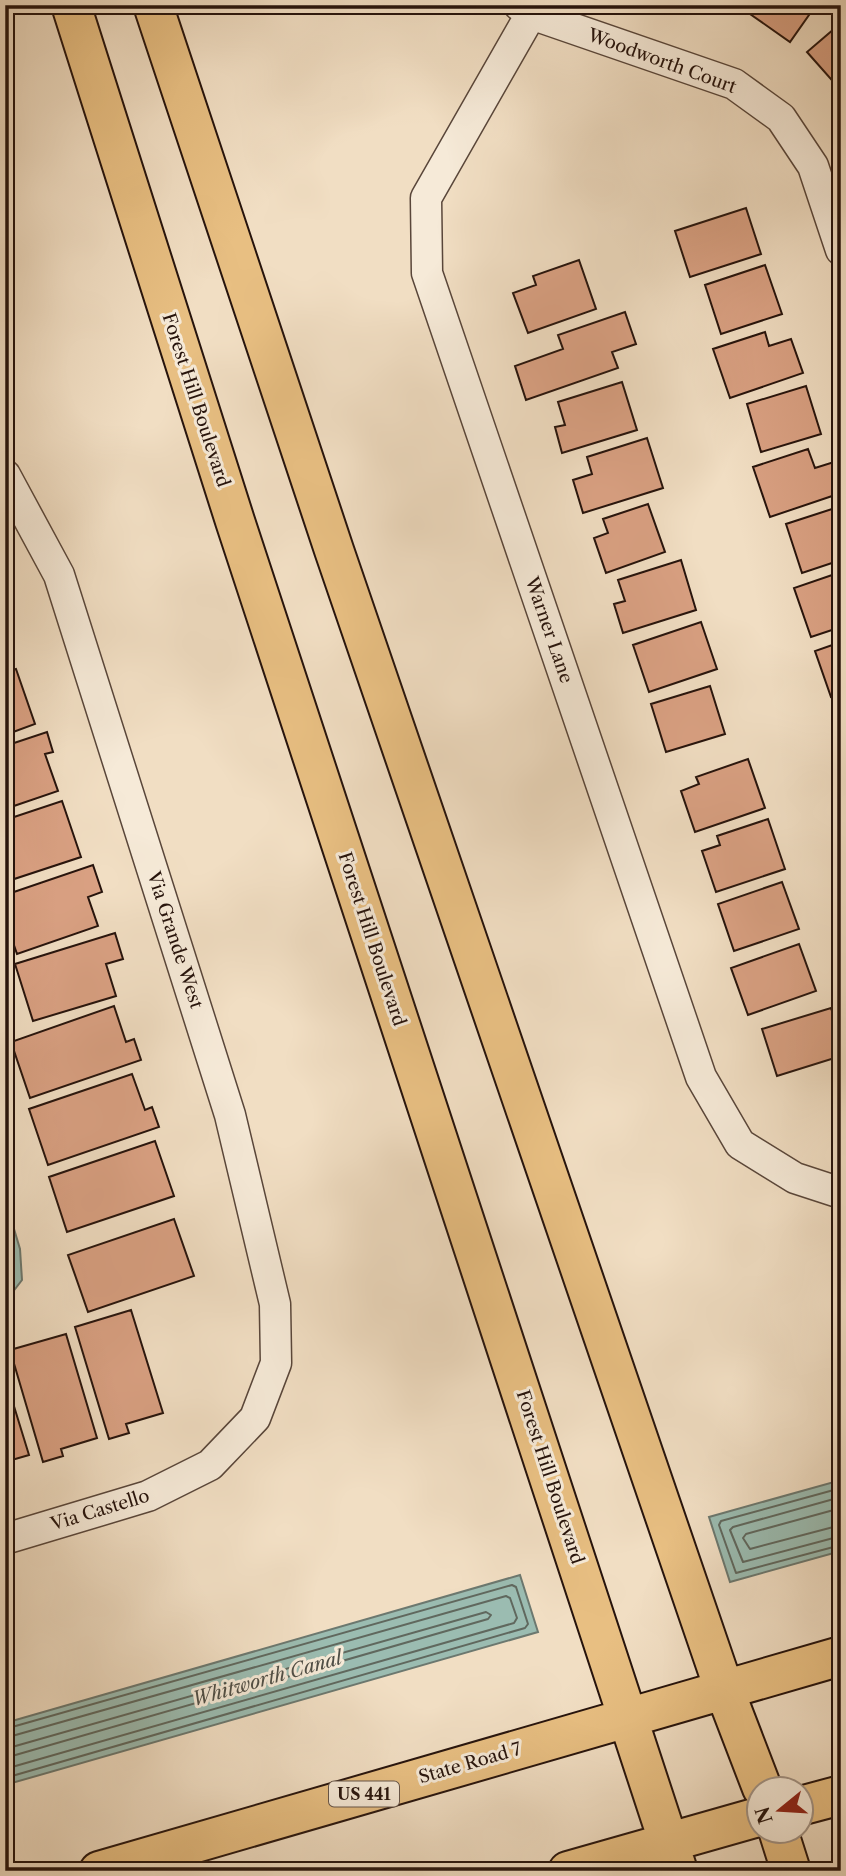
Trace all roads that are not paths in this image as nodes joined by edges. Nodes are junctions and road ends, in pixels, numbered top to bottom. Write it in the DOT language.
graph roads {
  1 [pos="71,5"];
  2 [pos="153,5"];
  3 [pos="525,10"];
  4 [pos="841,250"];
  5 [pos="5,475"];
  6 [pos="841,1193"];
  7 [pos="255,1418"];
  8 [pos="5,1539"];
  9 [pos="841,1656"];
  10 [pos="724,1689"];
  11 [pos="628,1716"];
  12 [pos="757,1774"];
  13 [pos="841,1795"];
  14 [pos="814,1802"];
  15 [pos="744,1823"];
  16 [pos="782,1844"];
  17 [pos="673,1856"];
  18 [pos="99,1871"];
  19 [pos="568,1871"];
  20 [pos="791,1871"];
  1 -- 11 [label="main road, Forest Hill Boulevard"];
  2 -- 10 [label="main road"];
  3 -- 4 [label="street, Woodworth Court"];
  3 -- 6 [label="street, Warner Lane"];
  5 -- 7 [label="street, Via Grande West"];
  7 -- 8 [label="street, Via Castello"];
  9 -- 10 [label="main road, State Road 7 / US 441"];
  10 -- 11 [label="main road, State Road 7 / US 441"];
  10 -- 12 [label="main road"];
  11 -- 17 [label="main road, Forest Hill Boulevard"];
  11 -- 18 [label="main road, State Road 7 / US 441"];
  13 -- 14 [label="main road"];
  15 -- 17 [label="main road"];
  16 -- 20 [label="main road"];
  17 -- 19 [label="main road"];
}
